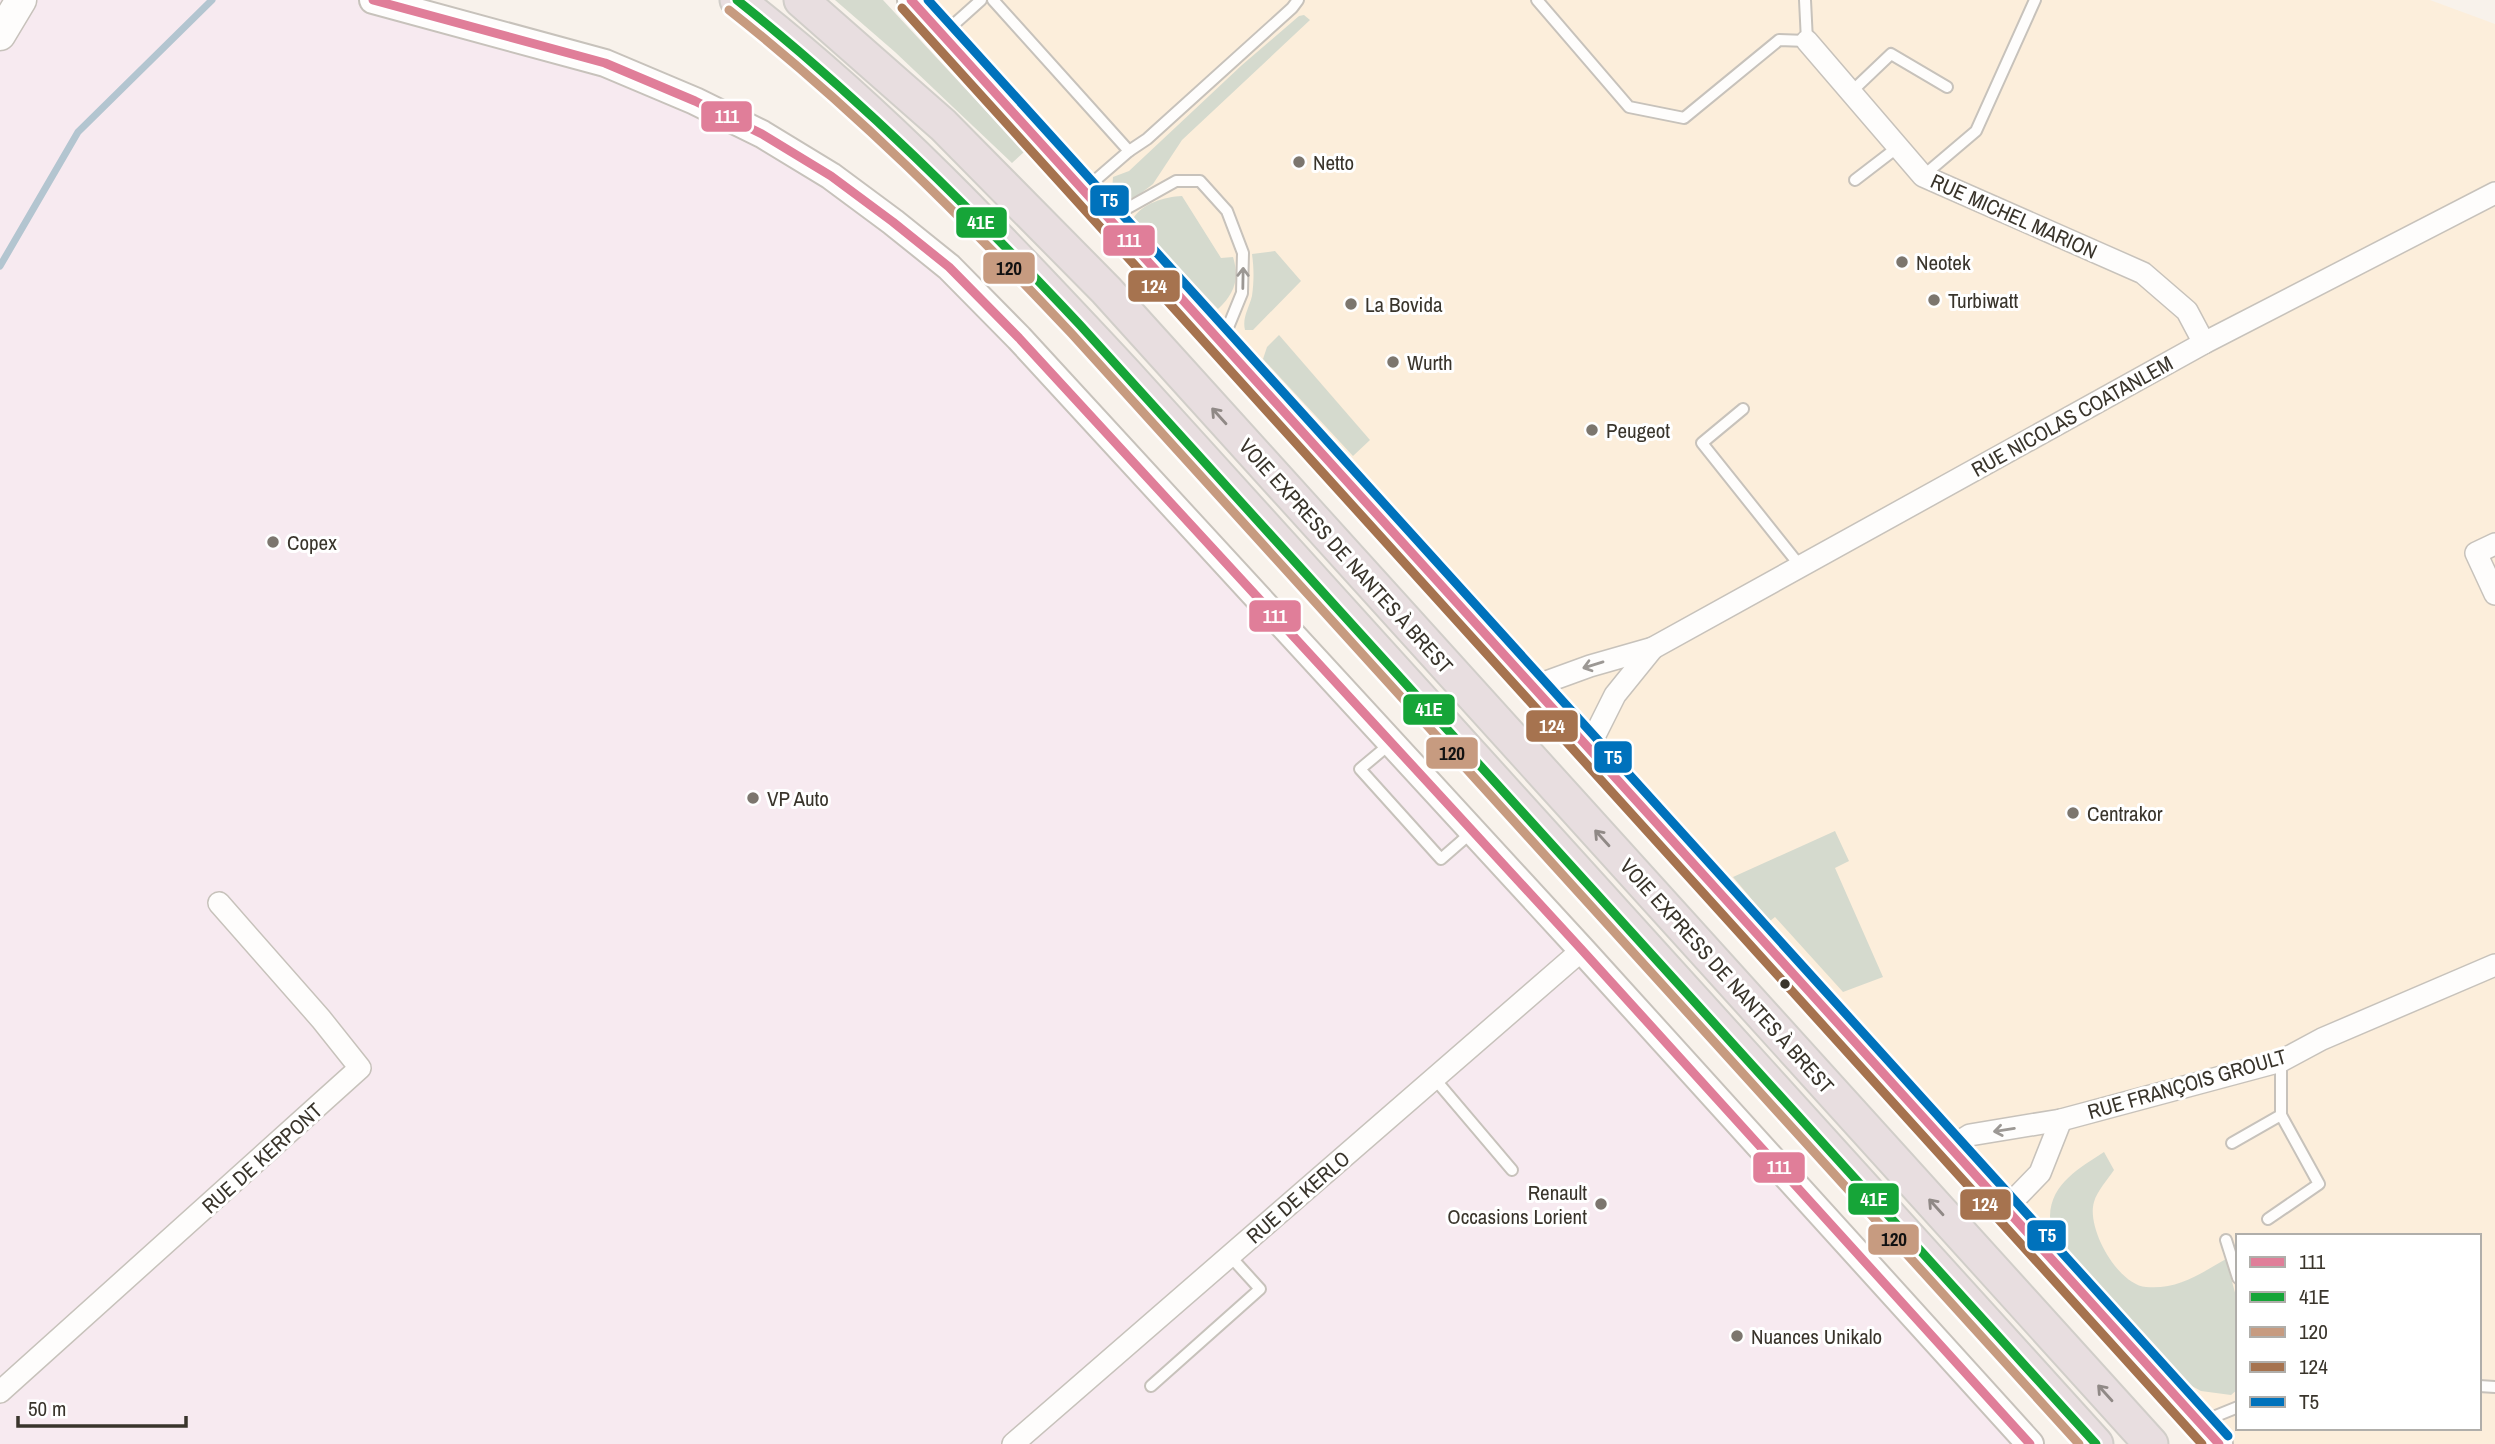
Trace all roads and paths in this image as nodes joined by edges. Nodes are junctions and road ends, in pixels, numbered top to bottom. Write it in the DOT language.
graph roads {
  1 [pos="9,0"];
  2 [pos="21,0"];
  3 [pos="373,0"];
  4 [pos="737,0"];
  5 [pos="801,0"];
  6 [pos="911,0"];
  7 [pos="981,0"];
  8 [pos="993,0"];
  9 [pos="1298,0"];
  10 [pos="1537,0"];
  11 [pos="1805,0"];
  12 [pos="2035,0"];
  13 [pos="0,22"];
  14 [pos="0,35"];
  15 [pos="942,35"];
  16 [pos="1807,41"];
  17 [pos="1947,87"];
  18 [pos="1851,92"];
  19 [pos="1898,147"];
  20 [pos="1129,151"];
  21 [pos="1923,176"];
  22 [pos="1855,180"];
  23 [pos="1084,190"];
  24 [pos="2495,193"];
  25 [pos="1110,218"];
  26 [pos="1222,342"];
  27 [pos="2204,343"];
  28 [pos="1743,409"];
  29 [pos="2495,544"];
  30 [pos="1801,567"];
  31 [pos="2495,594"];
  32 [pos="1653,648"];
  33 [pos="1535,686"];
  34 [pos="1391,743"];
  35 [pos="1589,747"];
  36 [pos="1472,831"];
  37 [pos="219,903"];
  38 [pos="1582,950"];
  39 [pos="2495,965"];
  40 [pos="2281,1061"];
  41 [pos="1434,1079"];
  42 [pos="2281,1115"];
  43 [pos="2062,1120"];
  44 [pos="2232,1143"];
  45 [pos="1949,1147"];
  46 [pos="1512,1170"];
  47 [pos="2005,1209"];
  48 [pos="2268,1219"];
  49 [pos="2226,1240"];
  50 [pos="1230,1256"];
  51 [pos="2236,1272"];
  52 [pos="1151,1385"];
  53 [pos="0,1392"];
  54 [pos="2236,1408"];
  55 [pos="2199,1422"];
  56 [pos="1013,1444"];
  57 [pos="2030,1444"];
  58 [pos="2096,1444"];
  59 [pos="2151,1444"];
  60 [pos="2219,1444"];
  1 -- 13 [label="main road"];
  2 -- 14 [label="main road"];
  3 -- 34 [label="street"];
  4 -- 58 [label="highway, VOIE EXPRESS DE NANTES À BREST"];
  59 -- 5 [label="highway, VOIE EXPRESS DE NANTES À BREST, one-way"];
  6 -- 15 [label="street"];
  7 -- 15 [label="lane"];
  8 -- 20 [label="lane"];
  9 -- 20 [label="lane"];
  10 -- 16 [label="lane"];
  11 -- 16 [label="lane"];
  12 -- 21 [label="lane"];
  15 -- 23 [label="street"];
  16 -- 18 [label="street, RUE MICHEL MARION"];
  17 -- 18 [label="lane"];
  18 -- 19 [label="street, RUE MICHEL MARION"];
  19 -- 21 [label="street, RUE MICHEL MARION"];
  19 -- 22 [label="lane"];
  20 -- 23 [label="lane"];
  21 -- 27 [label="street, RUE MICHEL MARION"];
  23 -- 25 [label="street"];
  24 -- 27 [label="street, RUE NICOLAS COATANLEM"];
  25 -- 26 [label="street"];
  26 -- 25 [label="lane, one-way"];
  26 -- 33 [label="street"];
  27 -- 30 [label="street, RUE NICOLAS COATANLEM"];
  28 -- 30 [label="lane"];
  29 -- 31 [label="street"];
  30 -- 32 [label="street, RUE NICOLAS COATANLEM"];
  32 -- 33 [label="street, RUE NICOLAS COATANLEM, one-way"];
  32 -- 35 [label="street, RUE NICOLAS COATANLEM"];
  33 -- 35 [label="street"];
  34 -- 36 [label="street"];
  34 -- 36 [label="lane"];
  35 -- 45 [label="street"];
  36 -- 38 [label="street"];
  37 -- 53 [label="street, RUE DE KERPONT"];
  38 -- 41 [label="street, RUE DE KERLO"];
  38 -- 57 [label="street"];
  39 -- 40 [label="street, RUE FRANÇOIS GROULT"];
  40 -- 42 [label="lane"];
  40 -- 43 [label="street, RUE FRANÇOIS GROULT"];
  41 -- 46 [label="lane"];
  41 -- 50 [label="street, RUE DE KERLO"];
  42 -- 44 [label="lane"];
  42 -- 48 [label="lane"];
  43 -- 45 [label="street, RUE FRANÇOIS GROULT, one-way"];
  43 -- 47 [label="street"];
  45 -- 47 [label="street"];
  47 -- 55 [label="street"];
  49 -- 51 [label="lane"];
  50 -- 52 [label="lane"];
  50 -- 56 [label="street, RUE DE KERLO"];
  54 -- 55 [label="lane"];
  55 -- 60 [label="street"];
}
